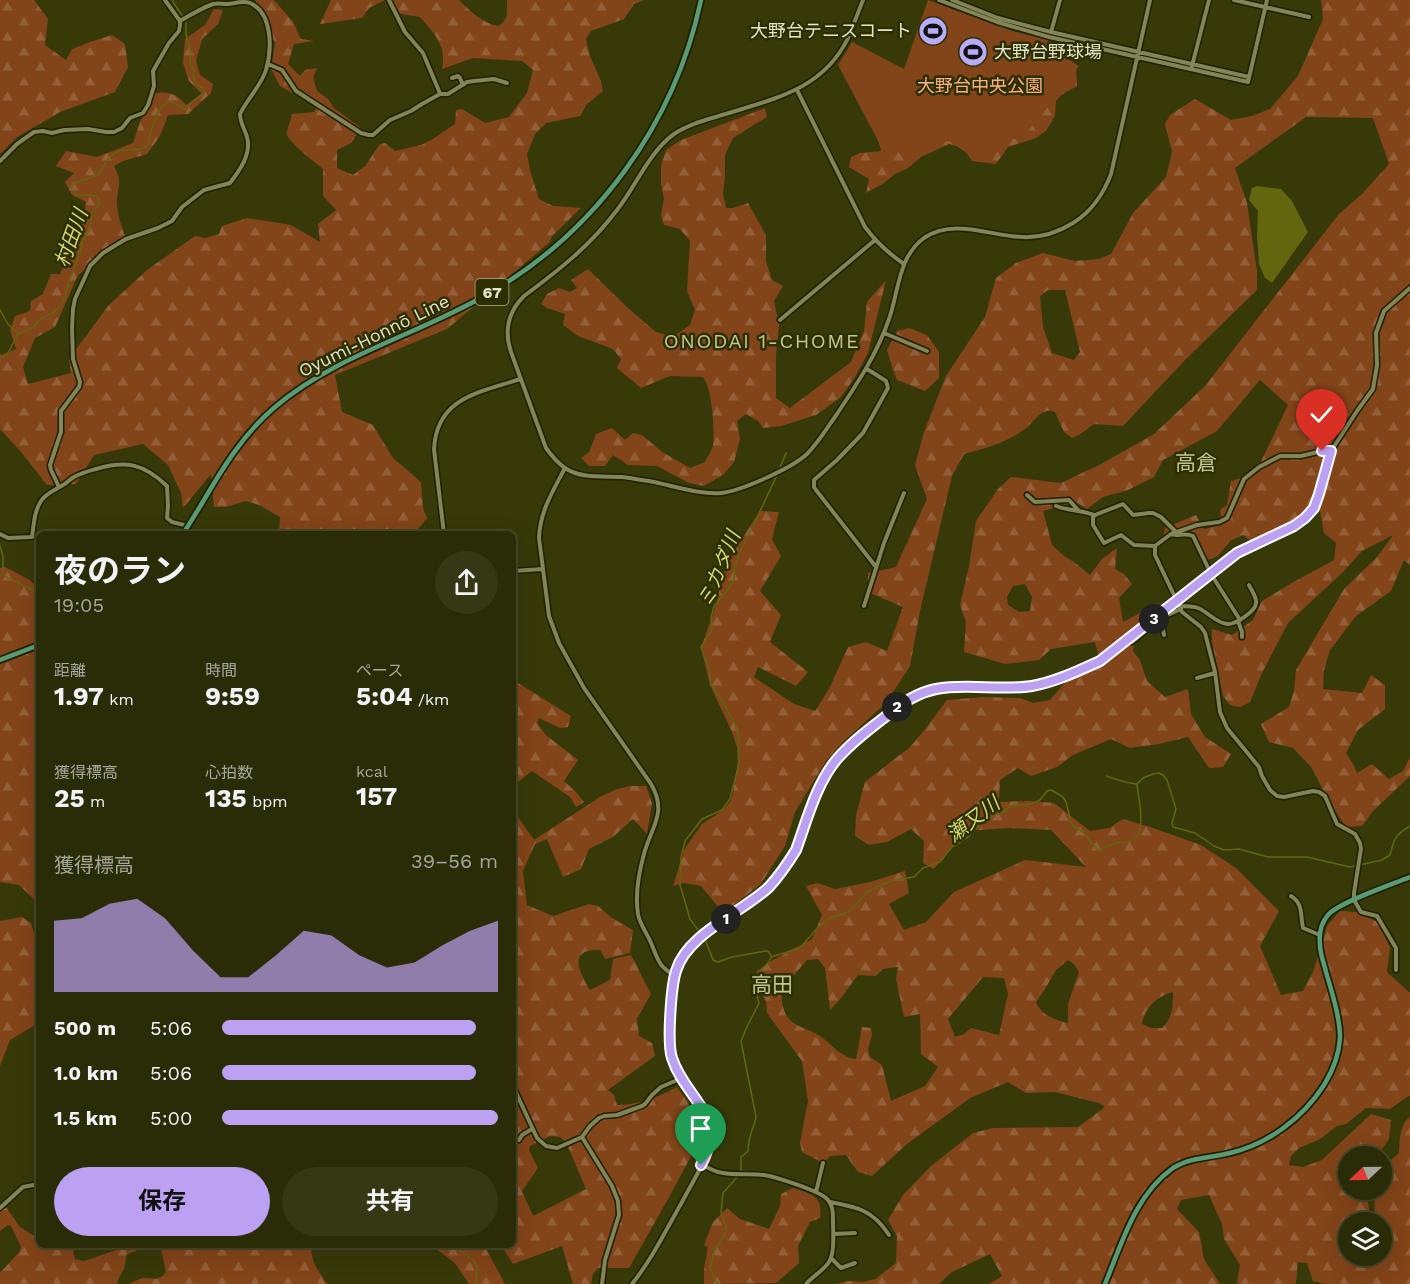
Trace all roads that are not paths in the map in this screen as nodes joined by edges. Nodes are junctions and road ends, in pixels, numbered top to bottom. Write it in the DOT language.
graph roads {
  1 [pos="165,0"];
  2 [pos="389,0"];
  3 [pos="701,0"];
  4 [pos="863,0"];
  5 [pos="939,0"];
  6 [pos="952,0"];
  7 [pos="1060,0"];
  8 [pos="1150,0"];
  9 [pos="1209,0"];
  10 [pos="1234,0"];
  11 [pos="1267,0"];
  12 [pos="1265,7"];
  13 [pos="1309,17"];
  14 [pos="180,21"];
  15 [pos="1051,32"];
  16 [pos="1138,52"];
  17 [pos="1137,58"];
  18 [pos="268,64"];
  19 [pos="1192,67"];
  20 [pos="452,78"];
  21 [pos="507,83"];
  22 [pos="462,85"];
  23 [pos="797,90"];
  24 [pos="440,94"];
  25 [pos="0,161"];
  26 [pos="875,240"];
  27 [pos="904,264"];
  28 [pos="1410,288"];
  29 [pos="780,320"];
  30 [pos="884,333"];
  31 [pos="927,351"];
  32 [pos="867,369"];
  33 [pos="520,379"];
  34 [pos="1331,451"];
  35 [pos="565,468"];
  36 [pos="59,487"];
  37 [pos="904,493"];
  38 [pos="1028,495"];
  39 [pos="1056,506"];
  40 [pos="1079,511"];
  41 [pos="1094,516"];
  42 [pos="185,531"];
  43 [pos="190,531"];
  44 [pos="442,531"];
  45 [pos="1173,533"];
  46 [pos="0,534"];
  47 [pos="1155,546"];
  48 [pos="876,567"];
  49 [pos="543,569"];
  50 [pos="516,571"];
  51 [pos="1211,574"];
  52 [pos="1249,585"];
  53 [pos="1177,601"];
  54 [pos="864,606"];
  55 [pos="1180,607"];
  56 [pos="1161,618"];
  57 [pos="1239,620"];
  58 [pos="1164,635"];
  59 [pos="1242,637"];
  60 [pos="1132,642"];
  61 [pos="36,646"];
  62 [pos="0,660"];
  63 [pos="1215,674"];
  64 [pos="1197,678"];
  65 [pos="1410,877"];
  66 [pos="1291,896"];
  67 [pos="1354,900"];
  68 [pos="1320,935"];
  69 [pos="1396,970"];
  70 [pos="675,975"];
  71 [pos="682,1078"];
  72 [pos="516,1093"];
  73 [pos="532,1129"];
  74 [pos="582,1137"];
  75 [pos="519,1140"];
  76 [pos="823,1163"];
  77 [pos="701,1165"];
  78 [pos="36,1185"];
  79 [pos="816,1192"];
  80 [pos="830,1202"];
  81 [pos="0,1208"];
  82 [pos="855,1233"];
  83 [pos="833,1234"];
  84 [pos="889,1235"];
  85 [pos="831,1257"];
  86 [pos="855,1263"];
  87 [pos="602,1284"];
  88 [pos="632,1284"];
  89 [pos="806,1284"];
  90 [pos="1105,1284"];
  1 -- 14 [label="street"];
  2 -- 24 [label="street"];
  3 -- 42 [label="main road, Oyumi-Honnō Line / 67, bridge"];
  4 -- 23 [label="street"];
  5 -- 17 [label="street"];
  6 -- 15 [label="street"];
  7 -- 15 [label="street"];
  8 -- 16 [label="street"];
  9 -- 19 [label="street"];
  10 -- 12 [label="street"];
  11 -- 12 [label="street"];
  12 -- 13 [label="street"];
  12 -- 19 [label="street"];
  14 -- 18 [label="street"];
  14 -- 25 [label="street"];
  15 -- 16 [label="street"];
  16 -- 17 [label="street"];
  16 -- 19 [label="street"];
  17 -- 19 [label="street"];
  17 -- 27 [label="street"];
  18 -- 24 [label="street"];
  18 -- 36 [label="street"];
  20 -- 22 [label="street"];
  21 -- 22 [label="street"];
  22 -- 24 [label="street"];
  23 -- 26 [label="street"];
  23 -- 33 [label="street"];
  26 -- 27 [label="street"];
  26 -- 29 [label="street"];
  27 -- 30 [label="street"];
  28 -- 34 [label="street"];
  30 -- 31 [label="street"];
  30 -- 32 [label="street"];
  32 -- 35 [label="street"];
  32 -- 48 [label="street"];
  33 -- 35 [label="street"];
  33 -- 44 [label="street"];
  34 -- 45 [label="street"];
  34 -- 51 [label="street"];
  35 -- 49 [label="street"];
  36 -- 43 [label="street"];
  36 -- 46 [label="street"];
  37 -- 48 [label="street"];
  38 -- 40 [label="street"];
  39 -- 40 [label="street"];
  40 -- 41 [label="street"];
  41 -- 45 [label="street"];
  41 -- 47 [label="street"];
  45 -- 47 [label="street"];
  45 -- 51 [label="street"];
  47 -- 53 [label="street"];
  48 -- 54 [label="street"];
  49 -- 50 [label="street"];
  49 -- 70 [label="street"];
  51 -- 53 [label="street"];
  51 -- 57 [label="street"];
  52 -- 57 [label="street"];
  53 -- 55 [label="street"];
  53 -- 70 [label="street"];
  55 -- 56 [label="street"];
  55 -- 57 [label="street"];
  55 -- 63 [label="street"];
  56 -- 58 [label="street"];
  56 -- 60 [label="street"];
  57 -- 59 [label="street"];
  61 -- 62 [label="main road"];
  63 -- 64 [label="street"];
  63 -- 67 [label="street"];
  65 -- 67 [label="main road"];
  66 -- 68 [label="street"];
  67 -- 68 [label="main road"];
  67 -- 69 [label="street"];
  68 -- 90 [label="main road"];
  70 -- 71 [label="street"];
  71 -- 74 [label="street"];
  71 -- 77 [label="street"];
  72 -- 73 [label="street"];
  73 -- 74 [label="street"];
  73 -- 75 [label="street"];
  74 -- 87 [label="street"];
  76 -- 79 [label="street"];
  77 -- 79 [label="street"];
  77 -- 88 [label="street"];
  78 -- 81 [label="street"];
  79 -- 80 [label="street"];
  80 -- 83 [label="street"];
  80 -- 84 [label="street"];
  82 -- 83 [label="street"];
  83 -- 85 [label="street"];
  85 -- 86 [label="street"];
  85 -- 89 [label="street"];
}
